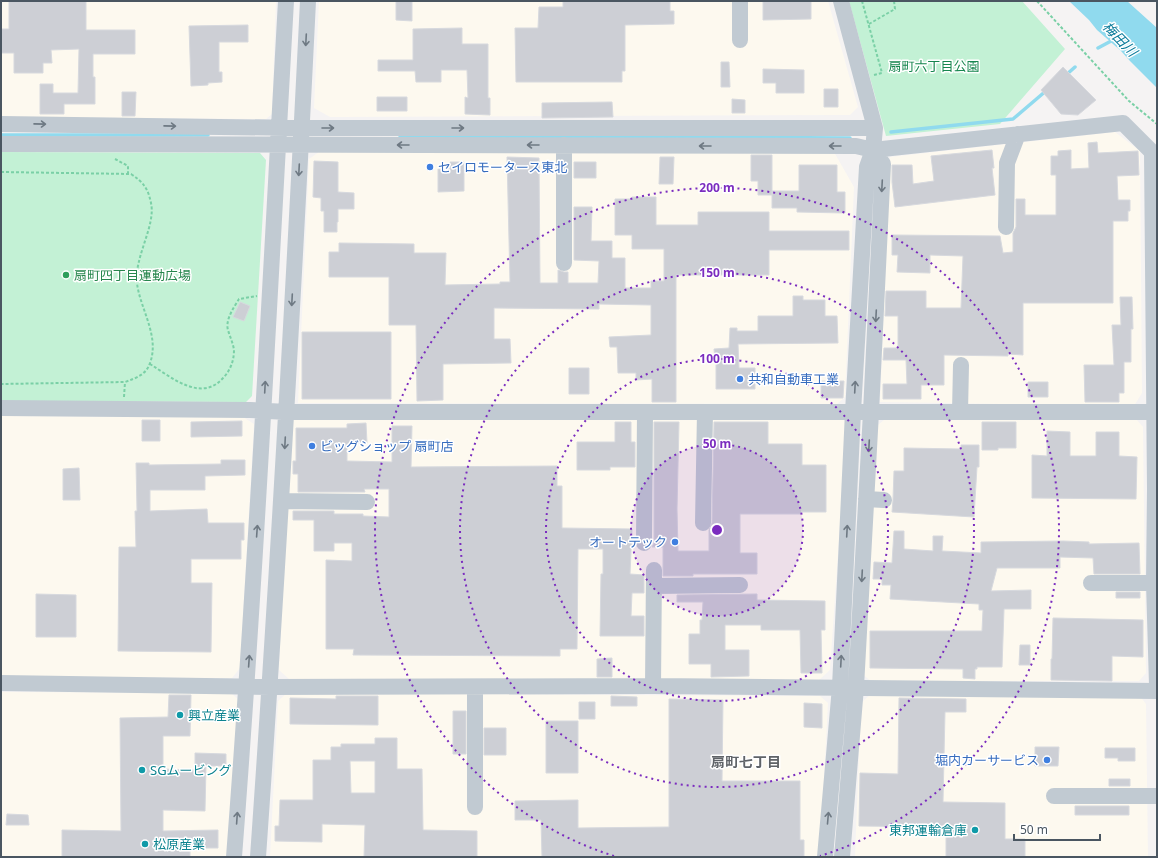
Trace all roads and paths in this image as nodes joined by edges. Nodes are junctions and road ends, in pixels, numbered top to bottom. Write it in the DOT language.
graph roads {
  1 [pos="286,1"];
  2 [pos="308,1"];
  3 [pos="740,1"];
  4 [pos="841,1"];
  5 [pos="862,1"];
  6 [pos="894,1"];
  7 [pos="1037,1"];
  8 [pos="869,24"];
  9 [pos="740,40"];
  10 [pos="870,76"];
  11 [pos="1,124"];
  12 [pos="1157,124"];
  13 [pos="279,127"];
  14 [pos="302,128"];
  15 [pos="875,128"];
  16 [pos="1018,134"];
  17 [pos="1,144"];
  18 [pos="301,144"];
  19 [pos="278,145"];
  20 [pos="564,145"];
  21 [pos="874,150"];
  22 [pos="1155,154"];
  23 [pos="112,157"];
  24 [pos="1,172"];
  25 [pos="128,174"];
  26 [pos="1006,227"];
  27 [pos="564,263"];
  28 [pos="261,295"];
  29 [pos="1155,342"];
  30 [pos="150,364"];
  31 [pos="961,365"];
  32 [pos="125,382"];
  33 [pos="1,384"];
  34 [pos="124,402"];
  35 [pos="1,408"];
  36 [pos="264,410"];
  37 [pos="286,412"];
  38 [pos="645,412"];
  39 [pos="704,412"];
  40 [pos="853,412"];
  41 [pos="871,412"];
  42 [pos="960,412"];
  43 [pos="1154,412"];
  44 [pos="1156,489"];
  45 [pos="866,499"];
  46 [pos="884,500"];
  47 [pos="281,501"];
  48 [pos="366,502"];
  49 [pos="703,522"];
  50 [pos="644,543"];
  51 [pos="1091,583"];
  52 [pos="1154,583"];
  53 [pos="740,585"];
  54 [pos="1156,633"];
  55 [pos="1,683"];
  56 [pos="1157,685"];
  57 [pos="653,686"];
  58 [pos="247,687"];
  59 [pos="475,687"];
  60 [pos="840,687"];
  61 [pos="856,687"];
  62 [pos="270,688"];
  63 [pos="1157,690"];
  64 [pos="1054,796"];
  65 [pos="1157,796"];
  66 [pos="475,807"];
  67 [pos="234,857"];
  68 [pos="258,857"];
  69 [pos="825,857"];
  70 [pos="842,857"];
  1 -- 13 [label="street"];
  2 -- 14 [label="street, one-way"];
  3 -- 9 [label="street"];
  4 -- 15 [label="street"];
  5 -- 8 [label="path"];
  6 -- 8 [label="path"];
  7 -- 12 [label="path"];
  8 -- 10 [label="path"];
  11 -- 13 [label="street, one-way"];
  13 -- 14 [label="street"];
  13 -- 19 [label="street"];
  14 -- 15 [label="street, one-way"];
  14 -- 18 [label="street"];
  15 -- 21 [label="street"];
  16 -- 21 [label="street"];
  16 -- 22 [label="street"];
  16 -- 26 [label="street"];
  17 -- 19 [label="street"];
  18 -- 19 [label="street"];
  20 -- 18 [label="street, one-way"];
  18 -- 37 [label="street, one-way"];
  36 -- 19 [label="street, one-way"];
  21 -- 20 [label="street, one-way"];
  20 -- 27 [label="street"];
  40 -- 21 [label="street, one-way"];
  21 -- 41 [label="street, one-way"];
  22 -- 29 [label="street"];
  23 -- 25 [label="path"];
  24 -- 25 [label="path"];
  25 -- 30 [label="path"];
  28 -- 30 [label="path"];
  29 -- 43 [label="street"];
  30 -- 32 [label="path"];
  31 -- 42 [label="street"];
  32 -- 33 [label="path"];
  32 -- 34 [label="path"];
  35 -- 36 [label="street"];
  36 -- 37 [label="street"];
  58 -- 36 [label="street, one-way"];
  37 -- 38 [label="street"];
  37 -- 47 [label="street, one-way"];
  38 -- 39 [label="street"];
  38 -- 50 [label="street"];
  39 -- 40 [label="street"];
  39 -- 49 [label="street"];
  40 -- 41 [label="street"];
  60 -- 40 [label="street, one-way"];
  41 -- 42 [label="street"];
  41 -- 45 [label="street, one-way"];
  42 -- 43 [label="street"];
  43 -- 44 [label="street"];
  44 -- 52 [label="street"];
  45 -- 46 [label="street"];
  45 -- 61 [label="street, one-way"];
  47 -- 48 [label="street"];
  47 -- 62 [label="street"];
  51 -- 52 [label="street"];
  52 -- 54 [label="street"];
  53 -- 57 [label="street"];
  54 -- 56 [label="street"];
  55 -- 58 [label="street"];
  57 -- 59 [label="street"];
  57 -- 60 [label="street"];
  58 -- 62 [label="street"];
  67 -- 58 [label="street, one-way"];
  59 -- 62 [label="street"];
  59 -- 66 [label="street"];
  60 -- 61 [label="street"];
  69 -- 60 [label="street, one-way"];
  61 -- 63 [label="street"];
  61 -- 70 [label="street"];
  62 -- 68 [label="street"];
  64 -- 65 [label="street"];
}
